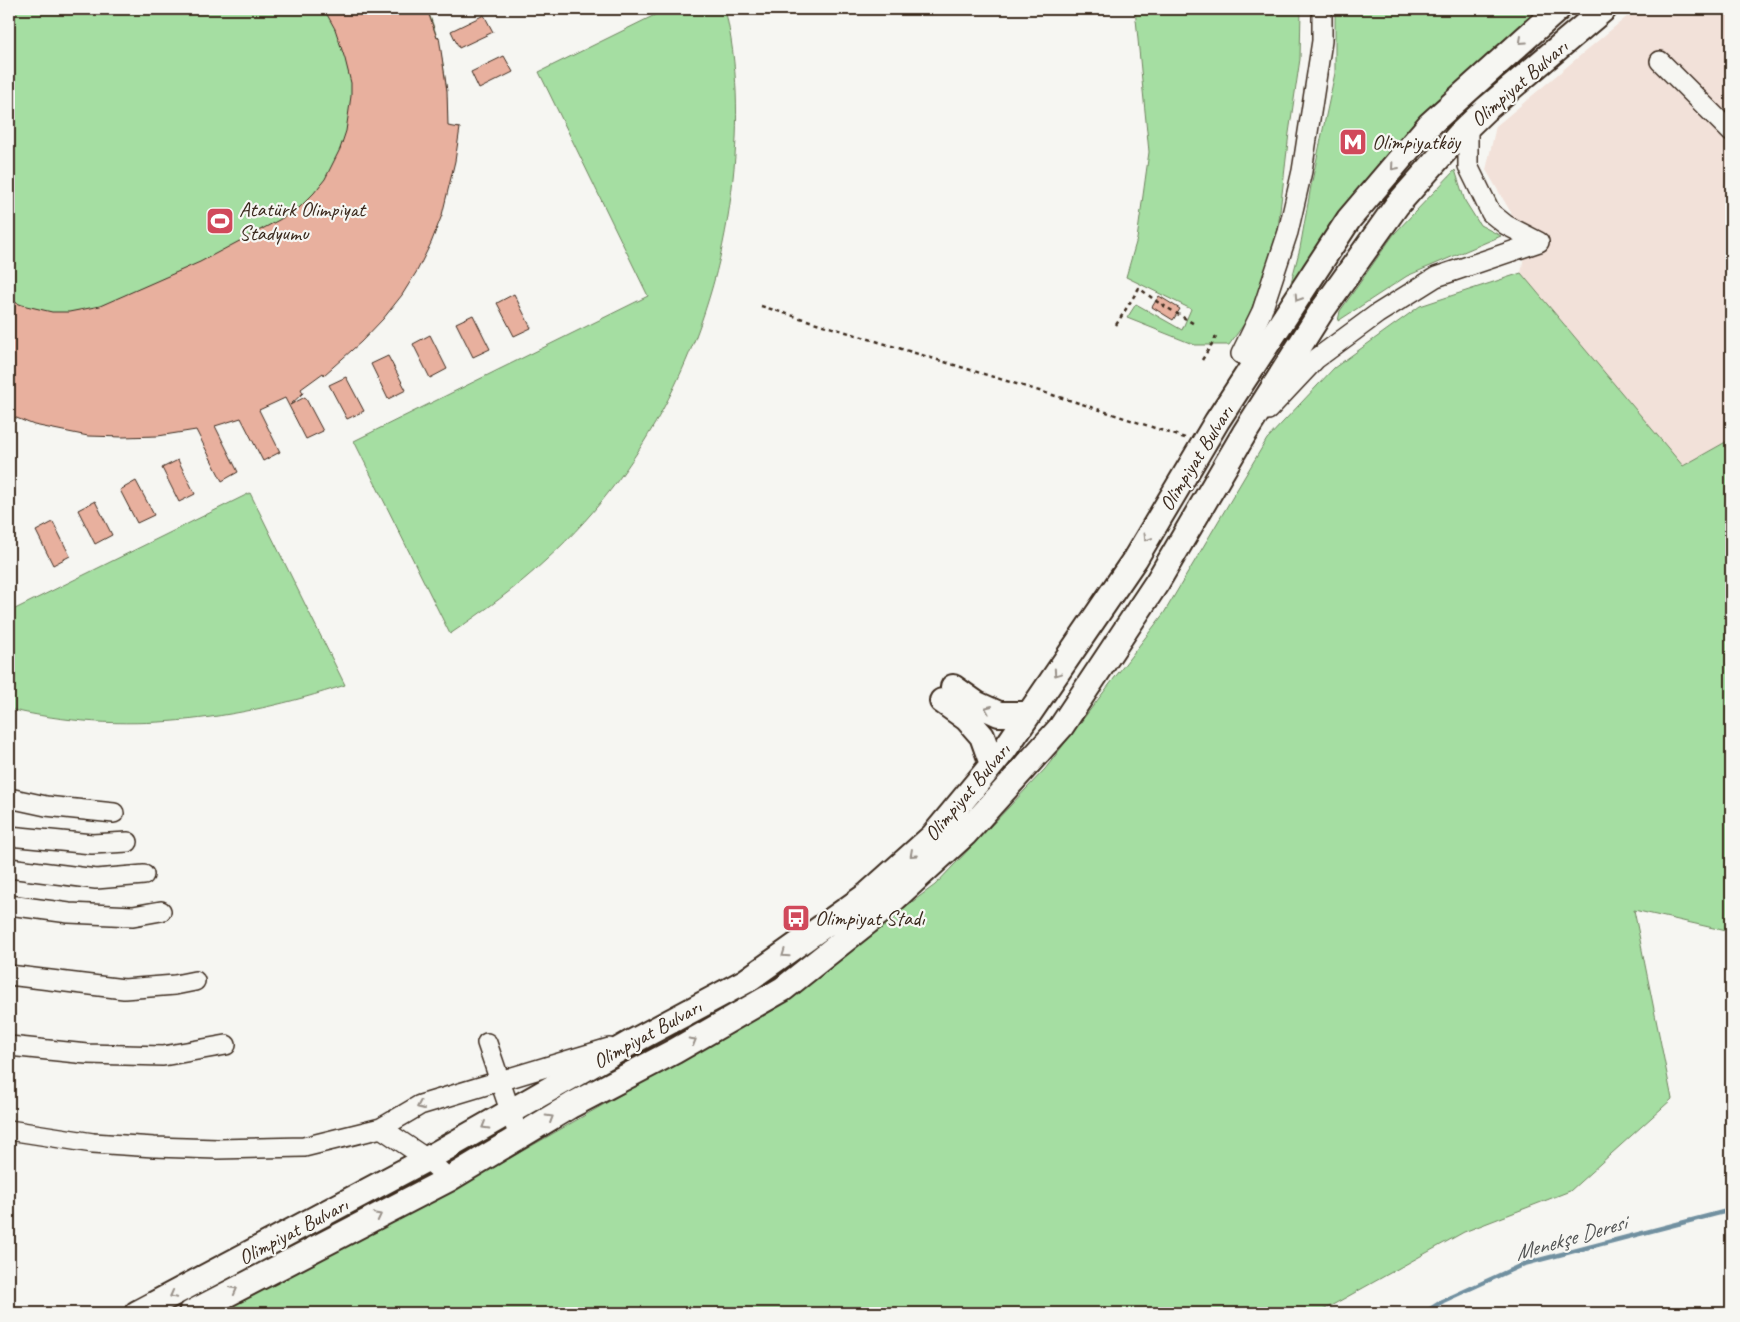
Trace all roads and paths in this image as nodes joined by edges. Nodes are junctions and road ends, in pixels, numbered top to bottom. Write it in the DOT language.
graph roads {
  1 [pos="1322,9"];
  2 [pos="1558,9"];
  3 [pos="1604,9"];
  4 [pos="1660,61"];
  5 [pos="1468,126"];
  6 [pos="1731,132"];
  7 [pos="762,306"];
  8 [pos="1116,325"];
  9 [pos="1196,325"];
  10 [pos="1216,337"];
  11 [pos="1241,354"];
  12 [pos="1202,360"];
  13 [pos="1244,434"];
  14 [pos="1203,444"];
  15 [pos="1029,714"];
  16 [pos="992,764"];
  17 [pos="9,798"];
  18 [pos="114,813"];
  19 [pos="9,836"];
  20 [pos="128,842"];
  21 [pos="9,868"];
  22 [pos="144,875"];
  23 [pos="9,905"];
  24 [pos="161,911"];
  25 [pos="9,975"];
  26 [pos="195,981"];
  27 [pos="634,1041"];
  28 [pos="487,1043"];
  29 [pos="226,1045"];
  30 [pos="9,1046"];
  31 [pos="498,1081"];
  32 [pos="509,1112"];
  33 [pos="381,1128"];
  34 [pos="9,1130"];
  35 [pos="519,1137"];
  36 [pos="427,1159"];
  37 [pos="449,1180"];
  38 [pos="137,1313"];
  39 [pos="191,1313"];
  1 -- 11 [label="street"];
  2 -- 14 [label="main road, Olimpiyat Bulvarı, one-way"];
  3 -- 5 [label="main road, Olimpiyat Bulvarı"];
  4 -- 6 [label="street"];
  5 -- 13 [label="main road, Olimpiyat Bulvarı"];
  5 -- 13 [label="street"];
  7 -- 14 [label="path"];
  8 -- 9 [label="path"];
  10 -- 12 [label="path"];
  35 -- 13 [label="main road, Olimpiyat Bulvarı, one-way"];
  14 -- 15 [label="main road, Olimpiyat Bulvarı, one-way"];
  15 -- 16 [label="main road, Olimpiyat Bulvarı"];
  15 -- 16 [label="main road, one-way"];
  16 -- 27 [label="main road, Olimpiyat Bulvarı, one-way"];
  17 -- 18 [label="street"];
  19 -- 20 [label="street"];
  21 -- 22 [label="street"];
  23 -- 24 [label="street"];
  25 -- 26 [label="street"];
  27 -- 31 [label="street"];
  27 -- 32 [label="main road, Olimpiyat Bulvarı"];
  28 -- 31 [label="street"];
  29 -- 30 [label="street"];
  31 -- 32 [label="street"];
  31 -- 33 [label="street, one-way"];
  32 -- 35 [label="street"];
  32 -- 36 [label="main road, Olimpiyat Bulvarı, one-way"];
  33 -- 34 [label="street"];
  33 -- 36 [label="street"];
  35 -- 37 [label="main road, Olimpiyat Bulvarı"];
  36 -- 37 [label="street"];
  36 -- 38 [label="main road, Olimpiyat Bulvarı, one-way"];
  39 -- 37 [label="main road, Olimpiyat Bulvarı, one-way"];
}
